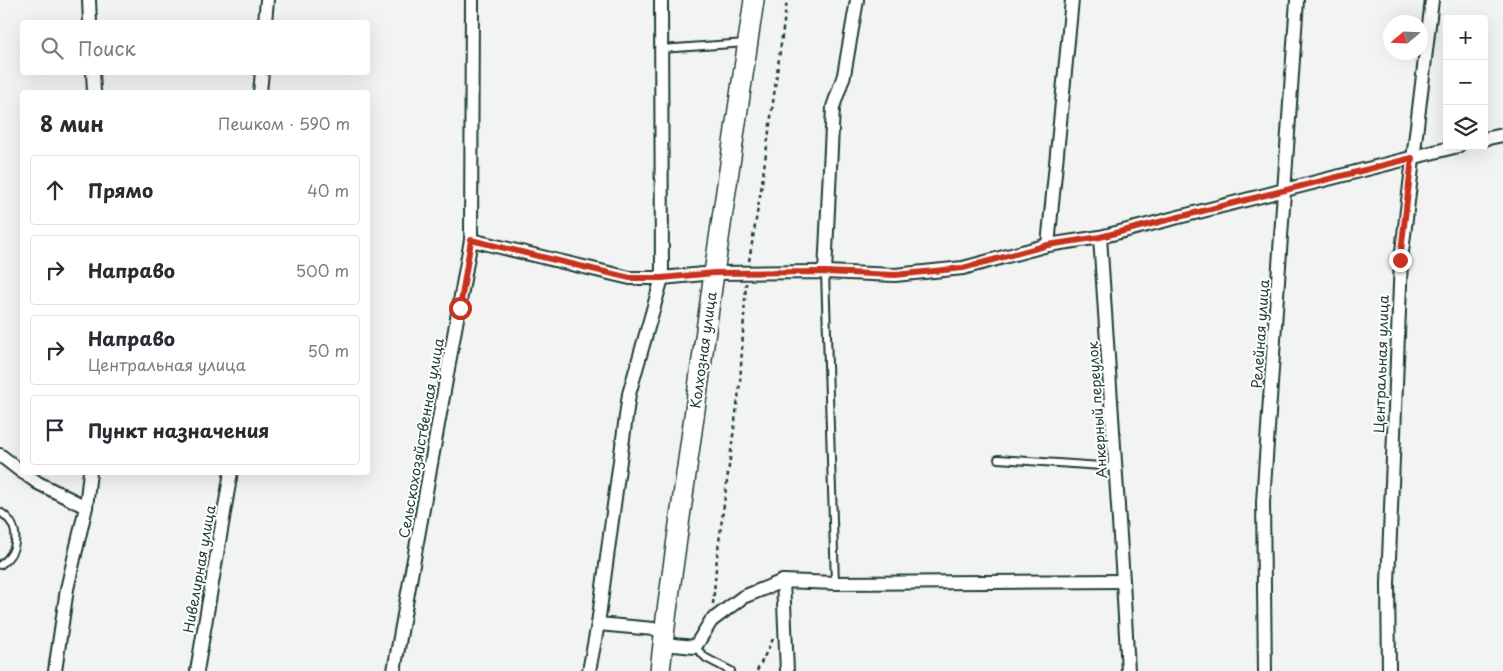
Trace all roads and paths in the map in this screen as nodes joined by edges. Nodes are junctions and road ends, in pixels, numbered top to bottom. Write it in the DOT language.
graph roads {
  1 [pos="89,0"];
  2 [pos="267,0"];
  3 [pos="472,0"];
  4 [pos="661,0"];
  5 [pos="754,0"];
  6 [pos="787,0"];
  7 [pos="857,0"];
  8 [pos="1072,0"];
  9 [pos="1297,0"];
  10 [pos="1432,0"];
  11 [pos="90,20"];
  12 [pos="265,20"];
  13 [pos="748,43"];
  14 [pos="661,49"];
  15 [pos="93,75"];
  16 [pos="262,75"];
  17 [pos="94,90"];
  18 [pos="260,90"];
  19 [pos="1503,135"];
  20 [pos="1488,139"];
  21 [pos="1443,150"];
  22 [pos="1412,158"];
  23 [pos="1285,191"];
  24 [pos="1100,237"];
  25 [pos="471,240"];
  26 [pos="1048,245"];
  27 [pos="825,272"];
  28 [pos="714,273"];
  29 [pos="746,273"];
  30 [pos="662,278"];
  31 [pos="0,455"];
  32 [pos="998,459"];
  33 [pos="1116,467"];
  34 [pos="20,470"];
  35 [pos="27,475"];
  36 [pos="90,475"];
  37 [pos="230,475"];
  38 [pos="86,507"];
  39 [pos="0,512"];
  40 [pos="0,565"];
  41 [pos="783,581"];
  42 [pos="1123,581"];
  43 [pos="835,583"];
  44 [pos="784,616"];
  45 [pos="711,621"];
  46 [pos="598,624"];
  47 [pos="664,637"];
  48 [pos="694,647"];
  49 [pos="54,671"];
  50 [pos="197,671"];
  51 [pos="394,671"];
  52 [pos="589,671"];
  53 [pos="660,671"];
  54 [pos="732,671"];
  55 [pos="757,671"];
  56 [pos="787,671"];
  57 [pos="1128,671"];
  58 [pos="1265,671"];
  59 [pos="1389,671"];
  1 -- 11 [label="street"];
  2 -- 12 [label="street"];
  3 -- 25 [label="street, Сельскохозяйственная улица"];
  4 -- 14 [label="street"];
  5 -- 13 [label="main road, Колхозная улица"];
  6 -- 29 [label="path"];
  7 -- 27 [label="street"];
  8 -- 26 [label="street"];
  9 -- 23 [label="street, Релейная улица"];
  10 -- 22 [label="street, Центральная улица"];
  13 -- 14 [label="lane"];
  13 -- 28 [label="main road, Колхозная улица"];
  14 -- 30 [label="street"];
  15 -- 17 [label="street"];
  16 -- 18 [label="street"];
  19 -- 20 [label="street"];
  21 -- 22 [label="street"];
  22 -- 23 [label="street"];
  22 -- 59 [label="street, Центральная улица"];
  23 -- 24 [label="street"];
  23 -- 58 [label="street, Релейная улица"];
  24 -- 26 [label="street"];
  24 -- 33 [label="street, Анкерный переулок"];
  25 -- 30 [label="street"];
  25 -- 51 [label="street, Сельскохозяйственная улица"];
  26 -- 27 [label="street"];
  27 -- 29 [label="street"];
  27 -- 43 [label="lane"];
  28 -- 29 [label="street"];
  28 -- 30 [label="street"];
  28 -- 47 [label="main road, Колхозная улица"];
  29 -- 45 [label="path"];
  30 -- 46 [label="street"];
  31 -- 34 [label="street"];
  32 -- 33 [label="lane"];
  33 -- 42 [label="street, Анкерный переулок"];
  35 -- 38 [label="street"];
  36 -- 38 [label="street"];
  37 -- 50 [label="street, Нивелирная улица"];
  38 -- 49 [label="street"];
  39 -- 40 [label="lane"];
  41 -- 43 [label="street"];
  41 -- 44 [label="street"];
  41 -- 45 [label="street"];
  42 -- 43 [label="street"];
  42 -- 57 [label="street, Анкерный переулок"];
  44 -- 55 [label="path"];
  44 -- 56 [label="street"];
  45 -- 48 [label="street"];
  46 -- 47 [label="street"];
  46 -- 52 [label="street"];
  47 -- 48 [label="street"];
  47 -- 53 [label="main road, Колхозная улица"];
  48 -- 54 [label="lane"];
}
